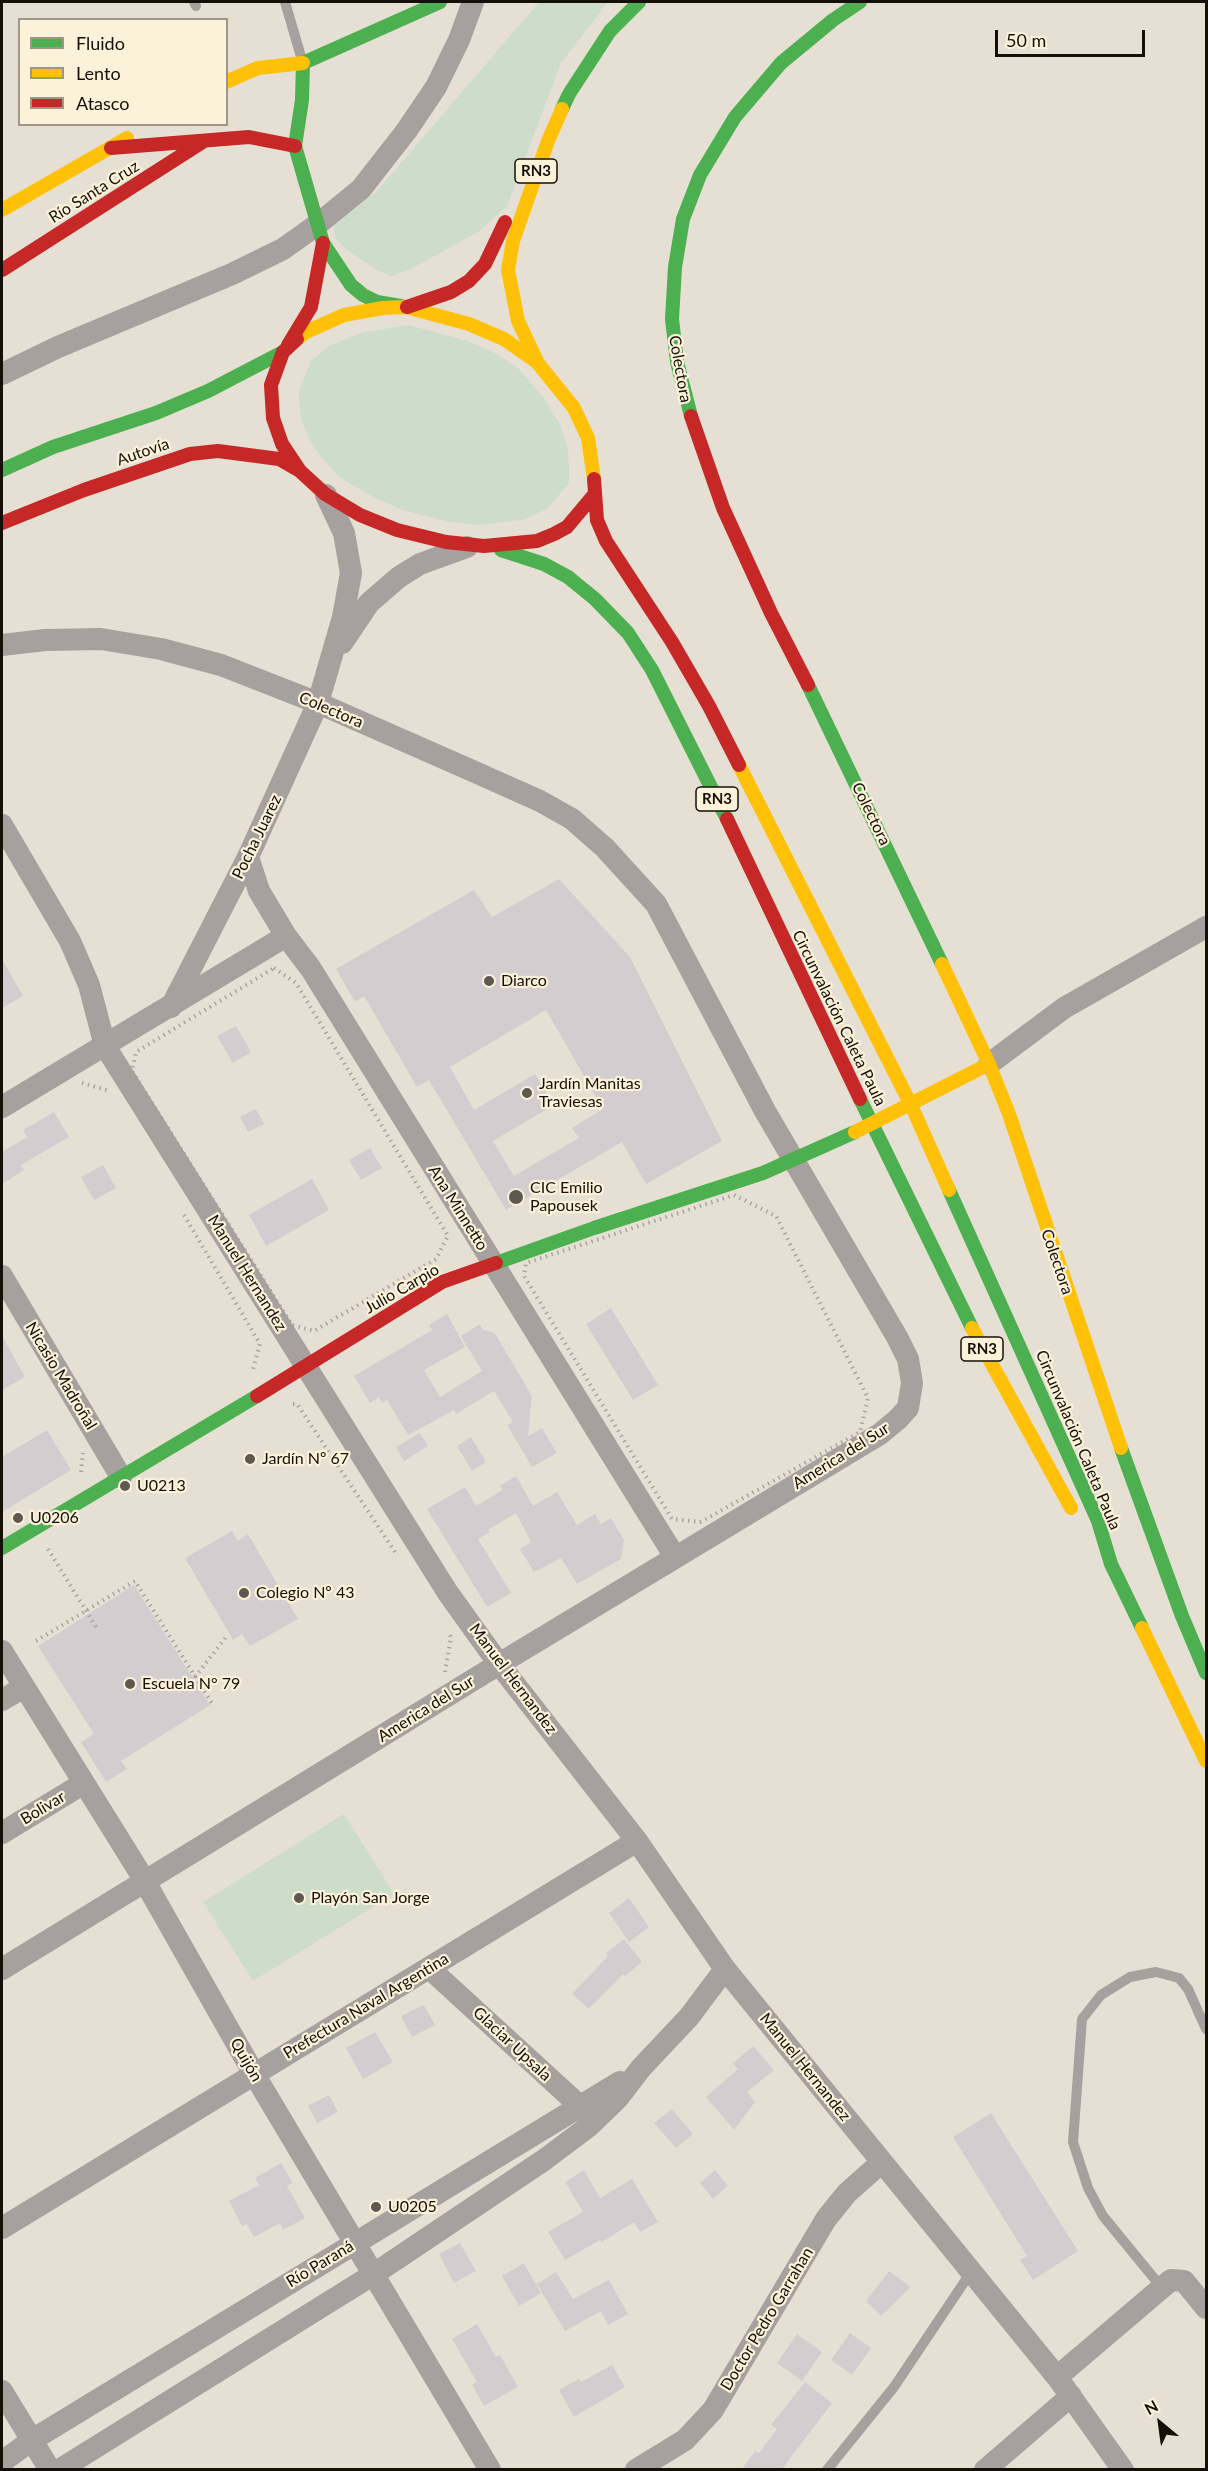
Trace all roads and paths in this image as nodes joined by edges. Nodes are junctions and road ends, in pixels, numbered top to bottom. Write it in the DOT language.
graph roads {
  1 [pos="284,2"];
  2 [pos="440,2"];
  3 [pos="473,2"];
  4 [pos="639,2"];
  5 [pos="860,2"];
  6 [pos="303,63"];
  7 [pos="228,81"];
  8 [pos="558,83"];
  9 [pos="141,130"];
  10 [pos="204,141"];
  11 [pos="295,146"];
  12 [pos="111,148"];
  13 [pos="2,210"];
  14 [pos="321,233"];
  15 [pos="2,270"];
  16 [pos="403,307"];
  17 [pos="285,348"];
  18 [pos="537,362"];
  19 [pos="2,374"];
  20 [pos="2,470"];
  21 [pos="300,471"];
  22 [pos="325,494"];
  23 [pos="593,496"];
  24 [pos="2,522"];
  25 [pos="479,546"];
  26 [pos="2,645"];
  27 [pos="330,661"];
  28 [pos="318,703"];
  29 [pos="2,825"];
  30 [pos="248,857"];
  31 [pos="808,901"];
  32 [pos="1206,927"];
  33 [pos="286,936"];
  34 [pos="794,962"];
  35 [pos="171,1007"];
  36 [pos="850,1015"];
  37 [pos="105,1046"];
  38 [pos="989,1064"];
  39 [pos="76,1081"];
  40 [pos="116,1101"];
  41 [pos="911,1105"];
  42 [pos="2,1107"];
  43 [pos="891,1112"];
  44 [pos="872,1124"];
  45 [pos="794,1159"];
  46 [pos="182,1212"];
  47 [pos="977,1250"];
  48 [pos="526,1263"];
  49 [pos="493,1265"];
  50 [pos="2,1276"];
  51 [pos="314,1331"];
  52 [pos="305,1366"];
  53 [pos="247,1373"];
  54 [pos="288,1403"];
  55 [pos="908,1408"];
  56 [pos="80,1447"];
  57 [pos="121,1477"];
  58 [pos="75,1478"];
  59 [pos="44,1542"];
  60 [pos="2,1548"];
  61 [pos="675,1557"];
  62 [pos="400,1560"];
  63 [pos="1111,1564"];
  64 [pos="85,1611"];
  65 [pos="96,1627"];
  66 [pos="445,1628"];
  67 [pos="226,1637"];
  68 [pos="36,1641"];
  69 [pos="2,1651"];
  70 [pos="499,1664"];
  71 [pos="1206,1673"];
  72 [pos="195,1677"];
  73 [pos="437,1677"];
  74 [pos="24,1687"];
  75 [pos="2,1700"];
  76 [pos="213,1705"];
  77 [pos="1206,1761"];
  78 [pos="84,1784"];
  79 [pos="2,1833"];
  80 [pos="638,1841"];
  81 [pos="145,1882"];
  82 [pos="429,1968"];
  83 [pos="725,1969"];
  84 [pos="2,1970"];
  85 [pos="1206,2029"];
  86 [pos="255,2074"];
  87 [pos="587,2115"];
  88 [pos="882,2162"];
  89 [pos="2,2228"];
  90 [pos="355,2242"];
  91 [pos="972,2272"];
  92 [pos="374,2274"];
  93 [pos="1162,2288"];
  94 [pos="1206,2308"];
  95 [pos="1057,2377"];
  96 [pos="2,2391"];
  97 [pos="1071,2396"];
  98 [pos="32,2440"];
  99 [pos="2,2462"];
  100 [pos="637,2468"];
  101 [pos="50,2469"];
  102 [pos="58,2469"];
  103 [pos="490,2469"];
  104 [pos="827,2469"];
  105 [pos="985,2469"];
  106 [pos="1123,2469"];
  1 -- 6 [label="lane"];
  2 -- 6 [label="main road"];
  3 -- 14 [label="street"];
  4 -- 18 [label="main road, RN3"];
  5 -- 38 [label="main road, Colectora"];
  6 -- 7 [label="main road"];
  6 -- 11 [label="main road"];
  8 -- 16 [label="main road, RN3"];
  9 -- 12 [label="main road, Río Santa Cruz"];
  10 -- 11 [label="main road, Río Santa Cruz"];
  10 -- 12 [label="main road, Río Santa Cruz"];
  10 -- 15 [label="main road, Río Santa Cruz"];
  11 -- 14 [label="main road"];
  12 -- 13 [label="main road, Río Santa Cruz"];
  14 -- 16 [label="main road"];
  14 -- 17 [label="main road"];
  14 -- 19 [label="street"];
  16 -- 17 [label="main road, RN3"];
  16 -- 18 [label="main road, RN3"];
  17 -- 20 [label="main road, Autovía"];
  17 -- 21 [label="main road, RN3"];
  18 -- 23 [label="main road, RN3"];
  21 -- 22 [label="main road, RN3"];
  21 -- 24 [label="main road, Autovía"];
  22 -- 25 [label="main road, RN3"];
  22 -- 27 [label="street, Pocha Juarez"];
  23 -- 25 [label="main road, RN3"];
  23 -- 31 [label="main road, Circunvalación Caleta Paula / RN3"];
  25 -- 27 [label="street"];
  25 -- 34 [label="main road, Circunvalación Caleta Paula / RN3"];
  26 -- 28 [label="street, Colectora"];
  27 -- 28 [label="street, Pocha Juarez"];
  28 -- 30 [label="street, Pocha Juarez"];
  28 -- 45 [label="street, Colectora"];
  29 -- 37 [label="street, Manuel Hernandez"];
  30 -- 33 [label="street, Ana Minnetto"];
  30 -- 35 [label="street, Pocha Juarez"];
  31 -- 36 [label="main road"];
  31 -- 41 [label="main road, Circunvalación Caleta Paula / RN3"];
  32 -- 38 [label="street"];
  33 -- 35 [label="street"];
  33 -- 49 [label="street, Ana Minnetto"];
  34 -- 43 [label="main road"];
  34 -- 44 [label="main road, Circunvalación Caleta Paula / RN3"];
  35 -- 37 [label="street"];
  37 -- 42 [label="street"];
  37 -- 52 [label="street, Manuel Hernandez"];
  38 -- 41 [label="main road, Julio Carpio"];
  38 -- 71 [label="main road, Colectora"];
  39 -- 40 [label="path"];
  41 -- 43 [label="main road, Julio Carpio"];
  41 -- 47 [label="main road, Circunvalación Caleta Paula / RN3"];
  43 -- 44 [label="main road, Julio Carpio"];
  43 -- 47 [label="main road"];
  44 -- 45 [label="main road, Julio Carpio"];
  44 -- 63 [label="main road, Circunvalación Caleta Paula / RN3"];
  45 -- 49 [label="main road, Julio Carpio"];
  45 -- 55 [label="street, Colectora"];
  46 -- 53 [label="path"];
  47 -- 63 [label="main road, Circunvalación Caleta Paula / RN3"];
  48 -- 48 [label="path"];
  49 -- 52 [label="main road, Julio Carpio"];
  49 -- 61 [label="street, Ana Minnetto"];
  50 -- 57 [label="street, Nicasio Madroñal"];
  51 -- 51 [label="path"];
  52 -- 57 [label="main road, Julio Carpio"];
  52 -- 70 [label="street, Manuel Hernandez"];
  54 -- 62 [label="path"];
  55 -- 61 [label="street, America del Sur"];
  56 -- 58 [label="path"];
  57 -- 60 [label="main road, Julio Carpio"];
  59 -- 64 [label="path"];
  61 -- 70 [label="street, America del Sur"];
  63 -- 77 [label="main road, Circunvalación Caleta Paula / RN3"];
  64 -- 65 [label="path"];
  64 -- 68 [label="path"];
  64 -- 72 [label="path"];
  66 -- 73 [label="path"];
  67 -- 72 [label="path"];
  69 -- 74 [label="street, Quijón"];
  70 -- 80 [label="street, Manuel Hernandez"];
  70 -- 81 [label="street, America del Sur"];
  72 -- 76 [label="path"];
  74 -- 75 [label="street"];
  74 -- 78 [label="street, Quijón"];
  78 -- 79 [label="street, Bolivar"];
  78 -- 81 [label="street, Quijón"];
  80 -- 82 [label="street, Prefectura Naval Argentina"];
  80 -- 83 [label="street, Manuel Hernandez"];
  81 -- 84 [label="street, America del Sur"];
  81 -- 86 [label="street, Quijón"];
  82 -- 86 [label="street, Prefectura Naval Argentina"];
  82 -- 87 [label="street, Glaciar Upsala"];
  83 -- 87 [label="street, Río Paraná"];
  83 -- 88 [label="street, Manuel Hernandez"];
  85 -- 93 [label="lane"];
  86 -- 89 [label="street, Prefectura Naval Argentina"];
  86 -- 90 [label="street, Quijón"];
  87 -- 90 [label="street, Río Paraná"];
  87 -- 92 [label="street, Río Paraná"];
  88 -- 91 [label="street, Manuel Hernandez"];
  88 -- 100 [label="street, Doctor Pedro Garrahan"];
  90 -- 92 [label="street, Quijón"];
  90 -- 98 [label="street, Río Paraná"];
  91 -- 95 [label="street, Manuel Hernandez"];
  91 -- 104 [label="lane"];
  92 -- 102 [label="street, Río Paraná"];
  92 -- 103 [label="street, Quijón"];
  93 -- 94 [label="street"];
  93 -- 95 [label="street"];
  95 -- 97 [label="street, Manuel Hernandez"];
  96 -- 98 [label="street"];
  97 -- 105 [label="street"];
  97 -- 106 [label="street, Manuel Hernandez"];
  98 -- 99 [label="street, Río Paraná"];
  98 -- 101 [label="street"];
}
